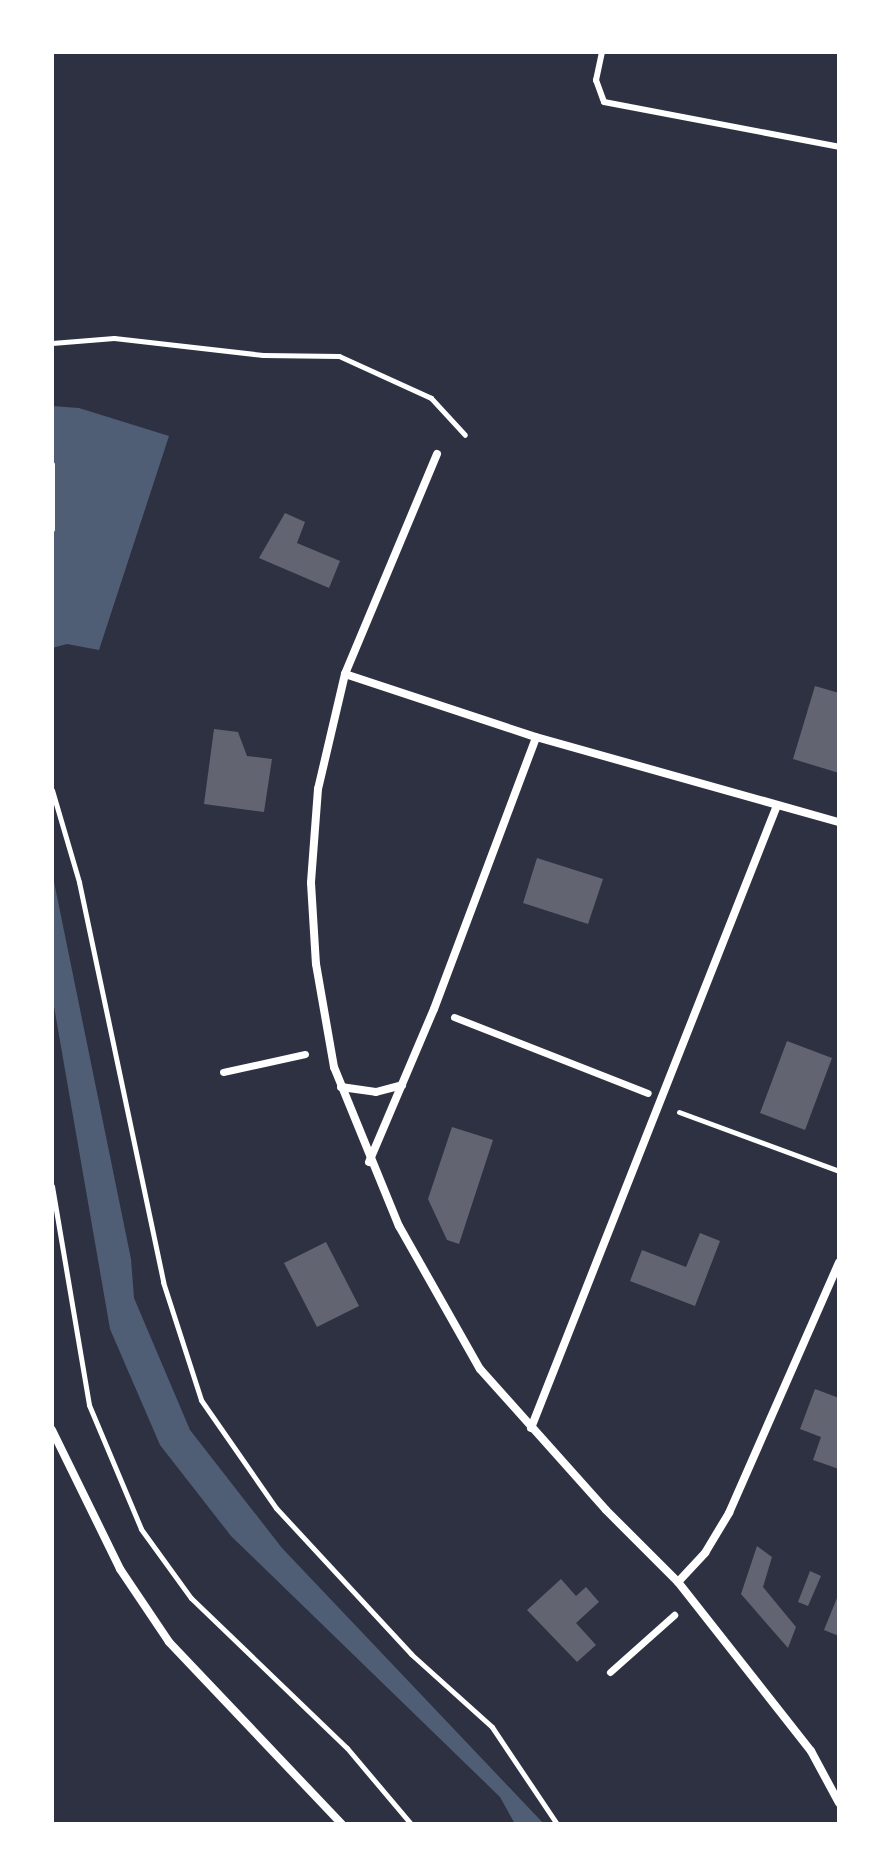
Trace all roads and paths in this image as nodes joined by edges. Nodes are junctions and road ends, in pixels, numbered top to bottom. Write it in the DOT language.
graph roads {
  1 [pos="602,52"];
  2 [pos="839,147"];
  3 [pos="52,343"];
  4 [pos="465,435"];
  5 [pos="437,454"];
  6 [pos="52,465"];
  7 [pos="52,529"];
  8 [pos="345,674"];
  9 [pos="536,737"];
  10 [pos="52,790"];
  11 [pos="776,808"];
  12 [pos="839,822"];
  13 [pos="454,1017"];
  14 [pos="305,1054"];
  15 [pos="223,1072"];
  16 [pos="402,1085"];
  17 [pos="341,1087"];
  18 [pos="648,1093"];
  19 [pos="670,1109"];
  20 [pos="369,1162"];
  21 [pos="839,1171"];
  22 [pos="52,1186"];
  23 [pos="839,1262"];
  24 [pos="531,1428"];
  25 [pos="52,1430"];
  26 [pos="678,1582"];
  27 [pos="674,1615"];
  28 [pos="610,1672"];
  29 [pos="839,1803"];
  30 [pos="342,1824"];
  31 [pos="411,1824"];
  32 [pos="557,1824"];
  1 -- 2 [label="lane"];
  3 -- 4 [label="path"];
  5 -- 8 [label="street"];
  6 -- 7 [label="path"];
  8 -- 9 [label="street"];
  8 -- 17 [label="street"];
  9 -- 11 [label="street"];
  9 -- 16 [label="street"];
  10 -- 32 [label="path"];
  11 -- 12 [label="street"];
  11 -- 24 [label="street"];
  13 -- 18 [label="street"];
  14 -- 15 [label="street"];
  16 -- 17 [label="street"];
  16 -- 20 [label="street"];
  17 -- 20 [label="street"];
  19 -- 21 [label="path"];
  20 -- 24 [label="street"];
  22 -- 31 [label="path"];
  23 -- 26 [label="street"];
  24 -- 26 [label="street"];
  25 -- 30 [label="street"];
  26 -- 29 [label="street"];
  27 -- 28 [label="street"];
}
